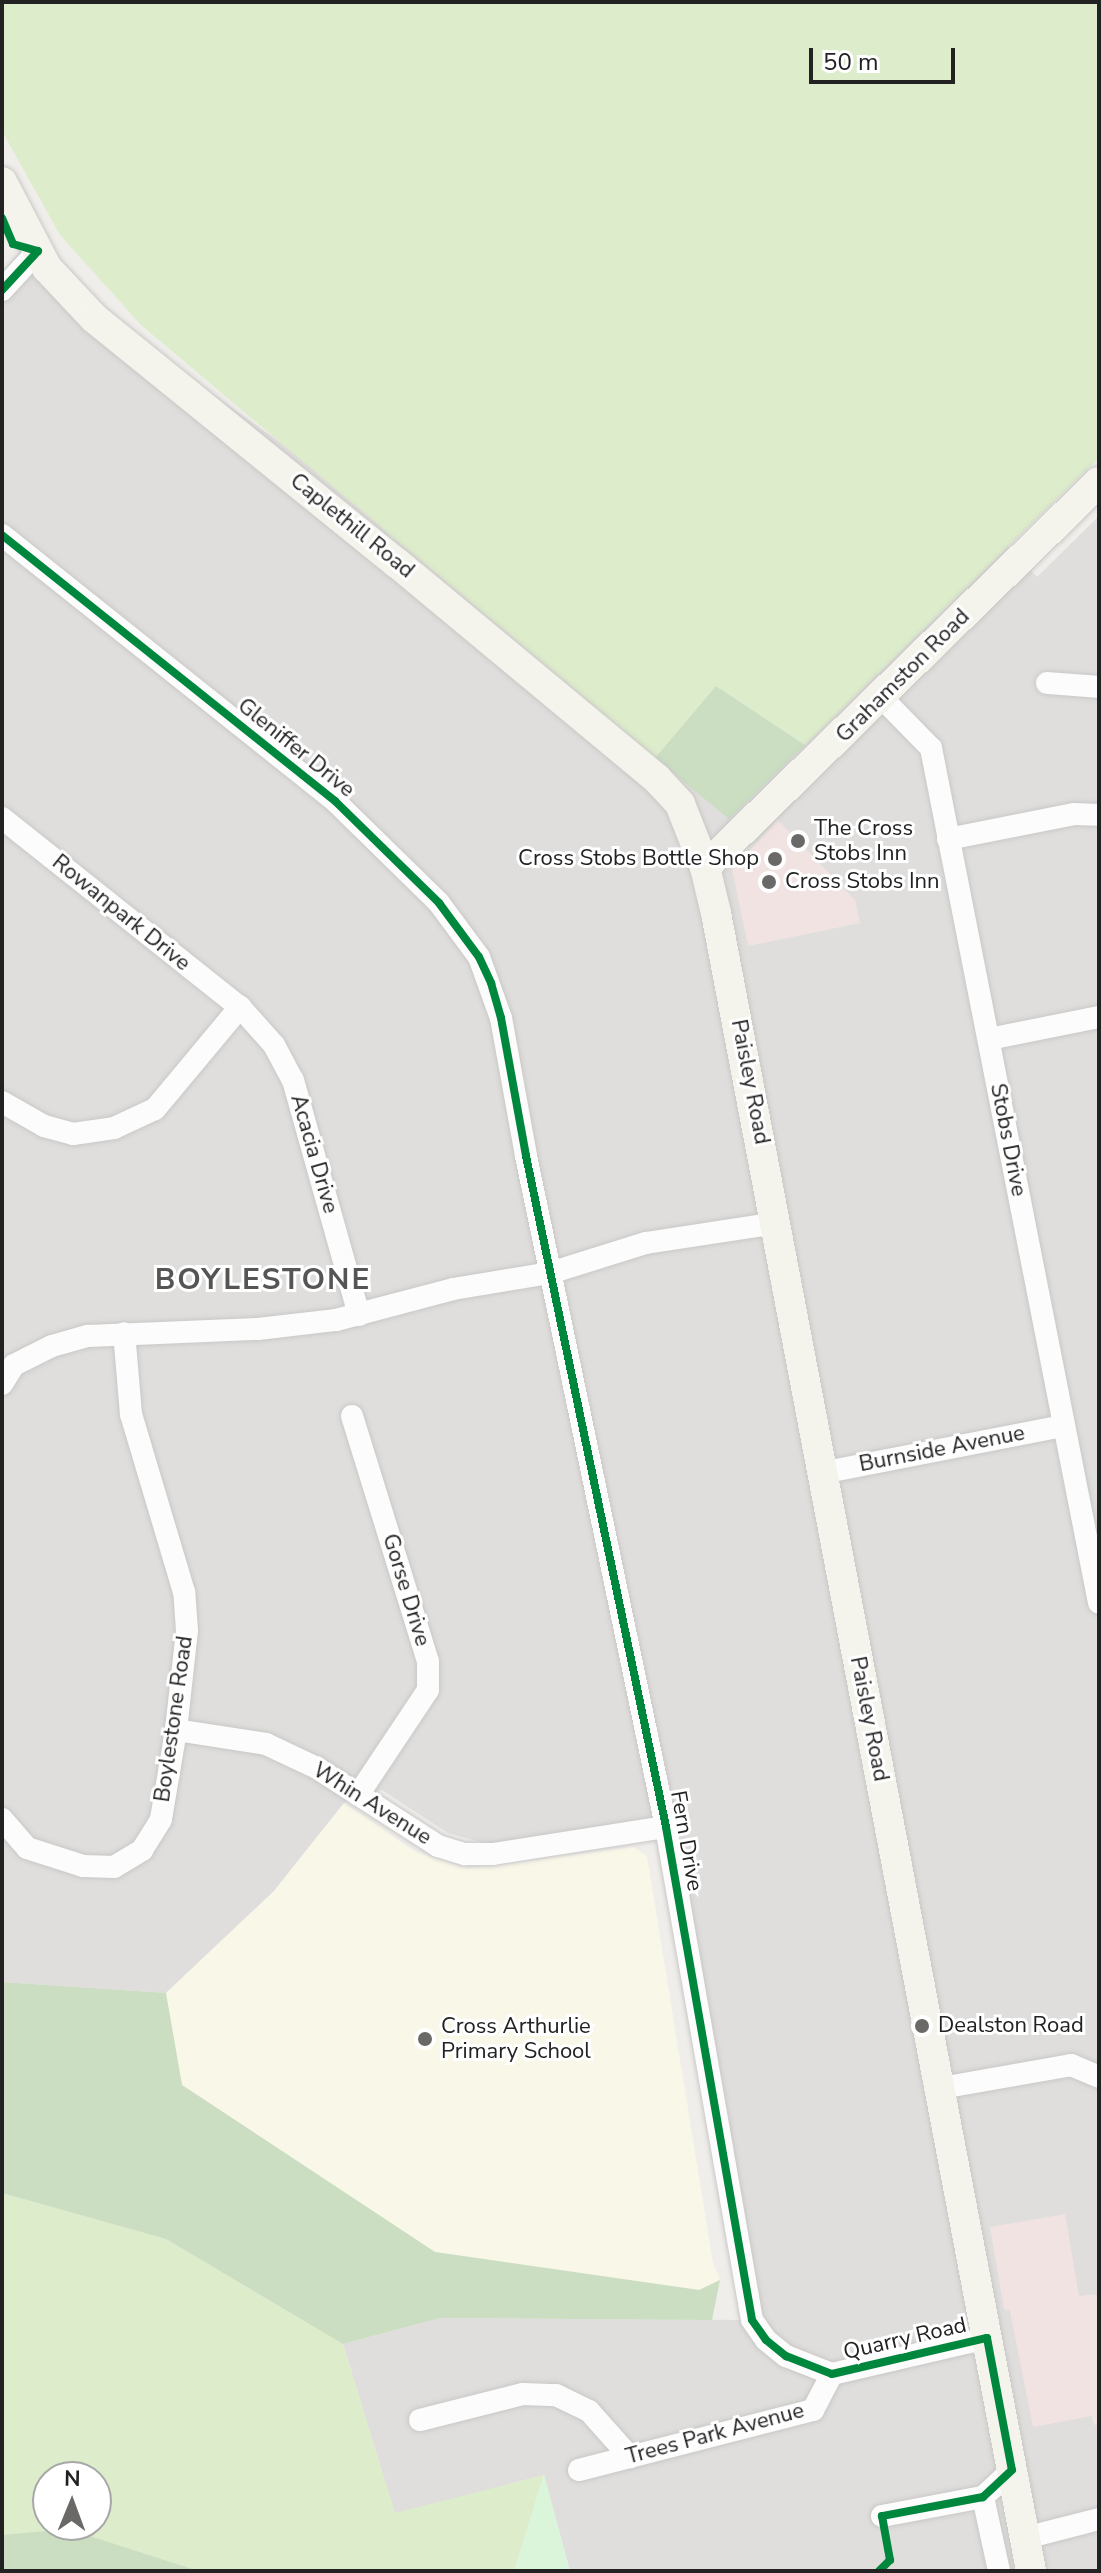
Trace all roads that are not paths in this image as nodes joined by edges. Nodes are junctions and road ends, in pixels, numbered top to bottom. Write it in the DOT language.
graph roads {
  1 [pos="2,182"];
  2 [pos="38,251"];
  3 [pos="2,290"];
  4 [pos="1099,482"];
  5 [pos="2,535"];
  6 [pos="1047,683"];
  7 [pos="1099,687"];
  8 [pos="881,697"];
  9 [pos="1099,815"];
  10 [pos="2,818"];
  11 [pos="948,839"];
  12 [pos="705,867"];
  13 [pos="240,1007"];
  14 [pos="1099,1017"];
  15 [pos="989,1039"];
  16 [pos="2,1102"];
  17 [pos="777,1223"];
  18 [pos="550,1273"];
  19 [pos="359,1315"];
  20 [pos="124,1333"];
  21 [pos="8,1361"];
  22 [pos="2,1384"];
  23 [pos="352,1416"];
  24 [pos="1063,1426"];
  25 [pos="821,1473"];
  26 [pos="1099,1603"];
  27 [pos="176,1730"];
  28 [pos="358,1795"];
  29 [pos="2,1819"];
  30 [pos="666,1827"];
  31 [pos="1099,2077"];
  32 [pos="941,2088"];
  33 [pos="987,2338"];
  34 [pos="832,2374"];
  35 [pos="420,2420"];
  36 [pos="630,2457"];
  37 [pos="579,2470"];
  38 [pos="1012,2470"];
  39 [pos="983,2497"];
  40 [pos="882,2516"];
  41 [pos="1099,2519"];
  42 [pos="1025,2538"];
  43 [pos="999,2571"];
  44 [pos="1031,2571"];
  1 -- 2 [label="main road, Caplethill Road"];
  2 -- 3 [label="street"];
  2 -- 12 [label="main road, Caplethill Road"];
  4 -- 8 [label="main road, Grahamston Road"];
  5 -- 18 [label="street, Gleniffer Drive"];
  6 -- 7 [label="street"];
  8 -- 11 [label="street, Stobs Drive"];
  8 -- 12 [label="main road, Grahamston Road"];
  9 -- 11 [label="street"];
  10 -- 13 [label="street, Rowanpark Drive"];
  11 -- 15 [label="street, Stobs Drive"];
  12 -- 17 [label="main road, Paisley Road"];
  13 -- 16 [label="street"];
  13 -- 19 [label="street, Acacia Drive"];
  14 -- 15 [label="street"];
  15 -- 24 [label="street, Stobs Drive"];
  17 -- 18 [label="street"];
  17 -- 25 [label="main road, Paisley Road"];
  18 -- 19 [label="street"];
  18 -- 30 [label="street, Fern Drive"];
  19 -- 20 [label="street"];
  20 -- 21 [label="street"];
  20 -- 27 [label="street, Boylestone Road"];
  21 -- 22 [label="street"];
  23 -- 28 [label="street, Gorse Drive"];
  24 -- 25 [label="street, Burnside Avenue"];
  24 -- 26 [label="street, Stobs Drive"];
  25 -- 32 [label="main road, Paisley Road"];
  27 -- 28 [label="street, Whin Avenue"];
  27 -- 29 [label="street, Boylestone Road"];
  28 -- 30 [label="street, Whin Avenue"];
  30 -- 34 [label="street, Fern Drive"];
  31 -- 32 [label="street"];
  32 -- 33 [label="main road, Paisley Road"];
  33 -- 34 [label="street, Quarry Road"];
  33 -- 38 [label="main road, Paisley Road"];
  34 -- 36 [label="street, Trees Park Avenue"];
  35 -- 36 [label="street"];
  36 -- 37 [label="street, Trees Park Avenue"];
  38 -- 39 [label="street"];
  38 -- 42 [label="main road, Paisley Road"];
  39 -- 40 [label="street"];
  39 -- 43 [label="street"];
  41 -- 42 [label="street"];
  42 -- 44 [label="main road, Paisley Road"];
}
